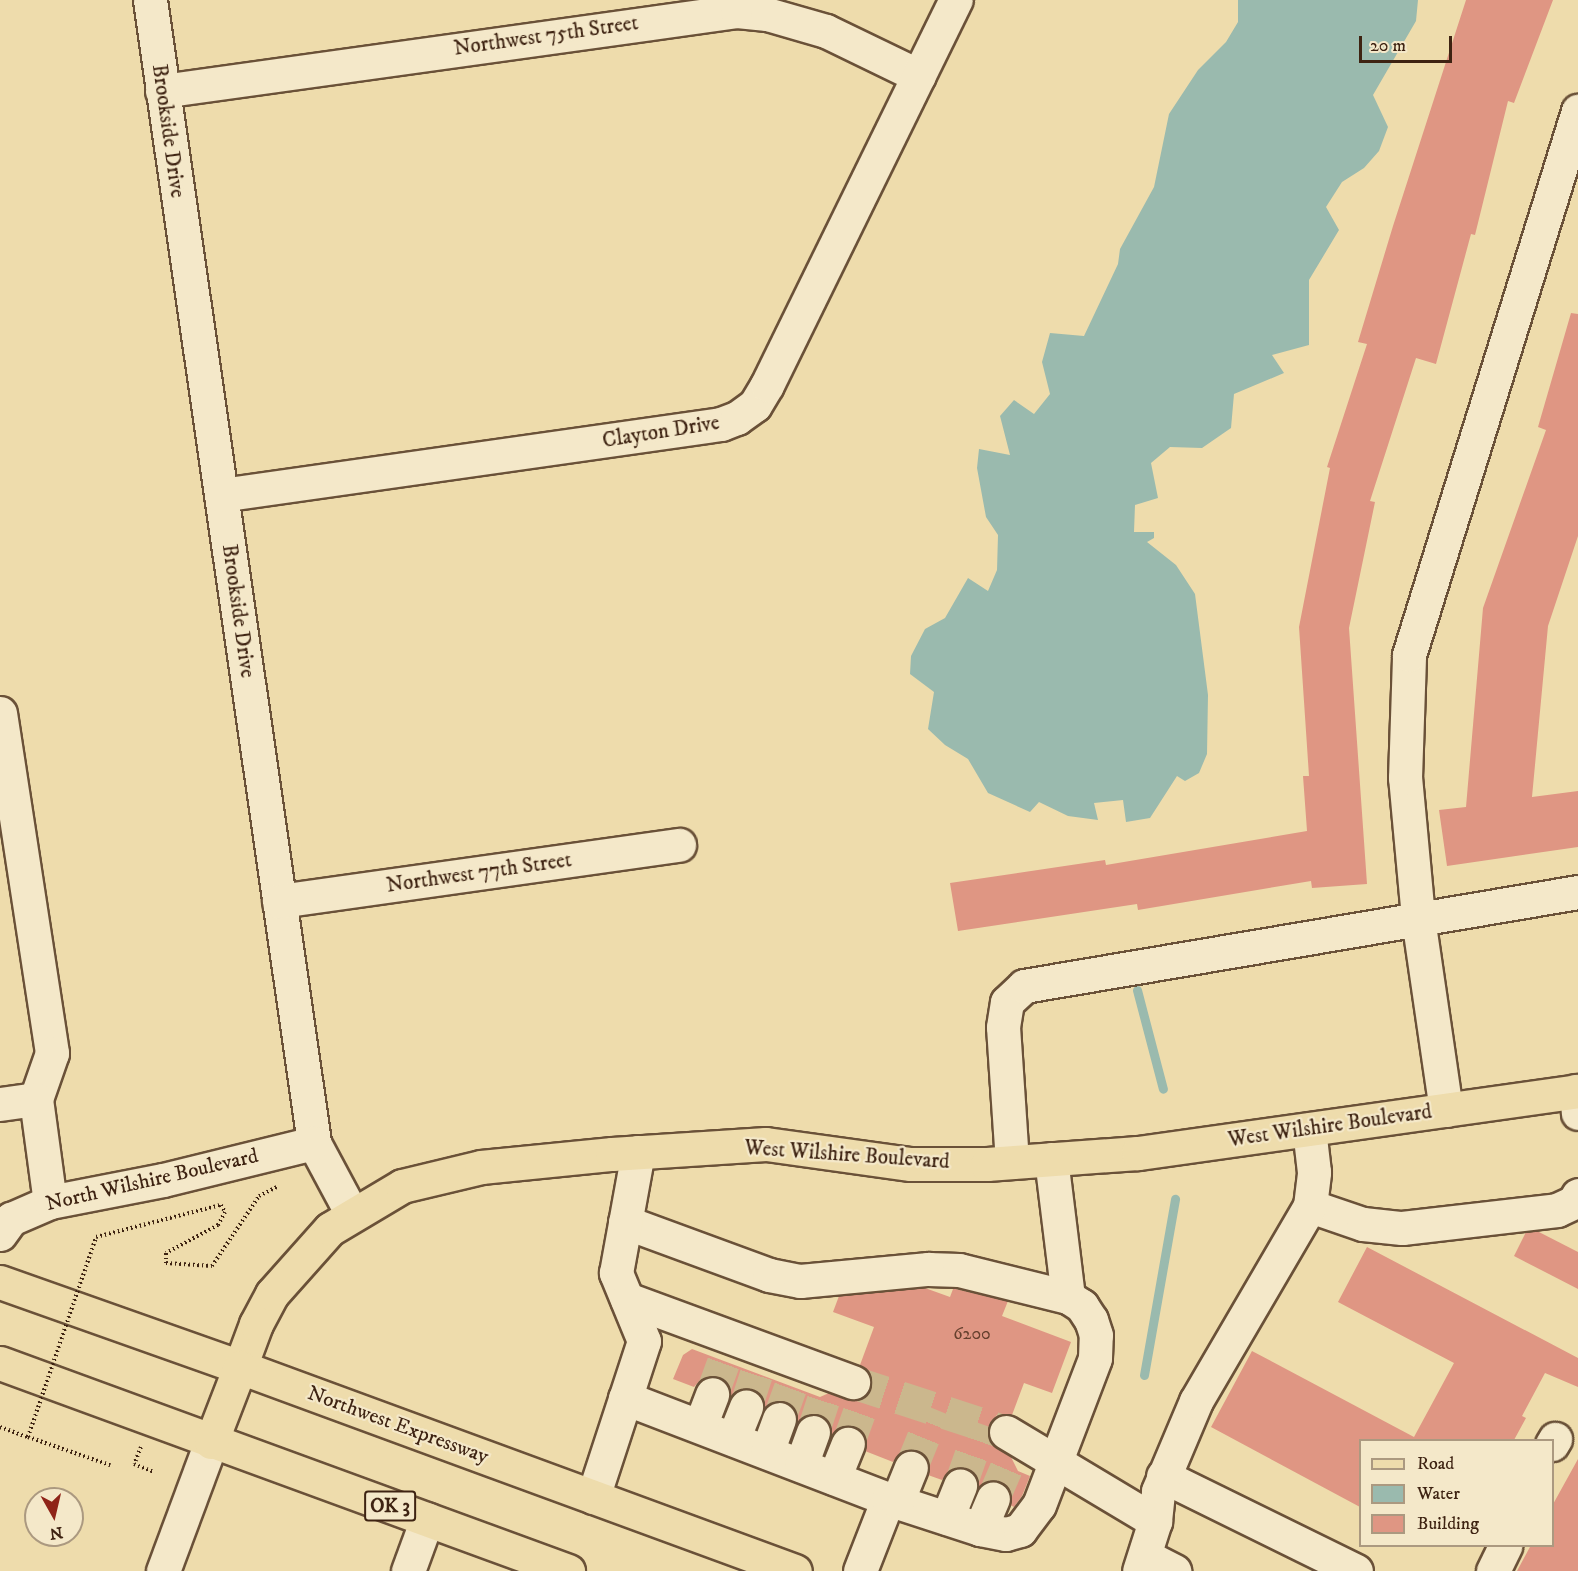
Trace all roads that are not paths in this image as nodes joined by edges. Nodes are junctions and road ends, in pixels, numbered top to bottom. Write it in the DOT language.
graph roads {
  1 [pos="150,0"];
  2 [pos="956,0"];
  3 [pos="919,76"];
  4 [pos="162,91"];
  5 [pos="1578,111"];
  6 [pos="221,495"];
  7 [pos="0,713"];
  8 [pos="679,845"];
  9 [pos="1578,892"];
  10 [pos="279,901"];
  11 [pos="1418,917"];
  12 [pos="36,1099"];
  13 [pos="1577,1099"];
  14 [pos="0,1104"];
  15 [pos="1446,1110"];
  16 [pos="1309,1129"];
  17 [pos="314,1143"];
  18 [pos="638,1152"];
  19 [pos="1052,1159"];
  20 [pos="1012,1162"];
  21 [pos="1578,1195"];
  22 [pos="50,1202"];
  23 [pos="1310,1206"];
  24 [pos="352,1214"];
  25 [pos="625,1222"];
  26 [pos="0,1234"];
  27 [pos="0,1282"];
  28 [pos="1068,1297"];
  29 [pos="627,1299"];
  30 [pos="0,1363"];
  31 [pos="240,1367"];
  32 [pos="837,1384"];
  33 [pos="712,1394"];
  34 [pos="625,1398"];
  35 [pos="746,1406"];
  36 [pos="779,1419"];
  37 [pos="700,1426"];
  38 [pos="813,1432"];
  39 [pos="733,1439"];
  40 [pos="211,1442"];
  41 [pos="1012,1442"];
  42 [pos="848,1444"];
  43 [pos="767,1452"];
  44 [pos="1055,1461"];
  45 [pos="801,1465"];
  46 [pos="911,1468"];
  47 [pos="1163,1476"];
  48 [pos="834,1478"];
  49 [pos="960,1486"];
  50 [pos="592,1497"];
  51 [pos="993,1499"];
  52 [pos="893,1500"];
  53 [pos="948,1518"];
  54 [pos="427,1519"];
  55 [pos="1155,1521"];
  56 [pos="980,1529"];
  57 [pos="1504,1547"];
  58 [pos="1142,1564"];
  59 [pos="163,1571"];
  60 [pos="408,1571"];
  61 [pos="568,1571"];
  62 [pos="795,1571"];
  63 [pos="861,1571"];
  64 [pos="1174,1571"];
  65 [pos="1356,1571"];
  66 [pos="1493,1571"];
  1 -- 4 [label="street, Brookside Drive"];
  2 -- 3 [label="street, Clayton Drive"];
  3 -- 4 [label="street, Northwest 75th Street"];
  3 -- 6 [label="street, Clayton Drive"];
  4 -- 6 [label="street, Brookside Drive"];
  5 -- 11 [label="street"];
  6 -- 10 [label="street, Brookside Drive"];
  7 -- 12 [label="street"];
  8 -- 10 [label="street, Northwest 77th Street"];
  9 -- 11 [label="street"];
  10 -- 17 [label="street, Brookside Drive"];
  11 -- 15 [label="street"];
  11 -- 20 [label="street"];
  12 -- 14 [label="street"];
  12 -- 22 [label="street"];
  13 -- 15 [label="main road, West Wilshire Boulevard"];
  15 -- 16 [label="main road, West Wilshire Boulevard"];
  16 -- 19 [label="main road, West Wilshire Boulevard"];
  16 -- 23 [label="street"];
  17 -- 22 [label="street, North Wilshire Boulevard"];
  17 -- 24 [label="street, Brookside Drive"];
  18 -- 20 [label="main road, West Wilshire Boulevard"];
  18 -- 24 [label="main road, West Wilshire Boulevard"];
  18 -- 25 [label="street"];
  19 -- 20 [label="main road, West Wilshire Boulevard"];
  19 -- 28 [label="street"];
  21 -- 23 [label="street"];
  22 -- 26 [label="street, North Wilshire Boulevard"];
  23 -- 47 [label="street"];
  24 -- 31 [label="main road, West Wilshire Boulevard"];
  25 -- 28 [label="street"];
  25 -- 29 [label="street"];
  27 -- 31 [label="main road, Northwest Expressway"];
  28 -- 44 [label="street"];
  29 -- 32 [label="street"];
  29 -- 34 [label="street"];
  30 -- 40 [label="main road, OK 3"];
  31 -- 40 [label="main road, West Wilshire Boulevard"];
  31 -- 50 [label="main road, Northwest Expressway"];
  33 -- 37 [label="street"];
  34 -- 37 [label="street"];
  34 -- 50 [label="street"];
  35 -- 39 [label="street"];
  36 -- 43 [label="street"];
  37 -- 39 [label="street"];
  38 -- 45 [label="street"];
  39 -- 43 [label="street"];
  40 -- 54 [label="main road, OK 3"];
  40 -- 59 [label="street"];
  41 -- 44 [label="street"];
  42 -- 48 [label="street"];
  43 -- 45 [label="street"];
  44 -- 55 [label="street"];
  44 -- 56 [label="street"];
  45 -- 48 [label="street"];
  46 -- 52 [label="street"];
  47 -- 55 [label="street"];
  47 -- 65 [label="street"];
  48 -- 52 [label="street"];
  49 -- 53 [label="street"];
  50 -- 62 [label="main road, Northwest Expressway"];
  51 -- 56 [label="street"];
  52 -- 53 [label="street"];
  52 -- 63 [label="street"];
  53 -- 56 [label="street"];
  54 -- 60 [label="street"];
  54 -- 61 [label="main road, OK 3"];
  55 -- 58 [label="street"];
  57 -- 66 [label="street"];
  58 -- 64 [label="street"];
}
